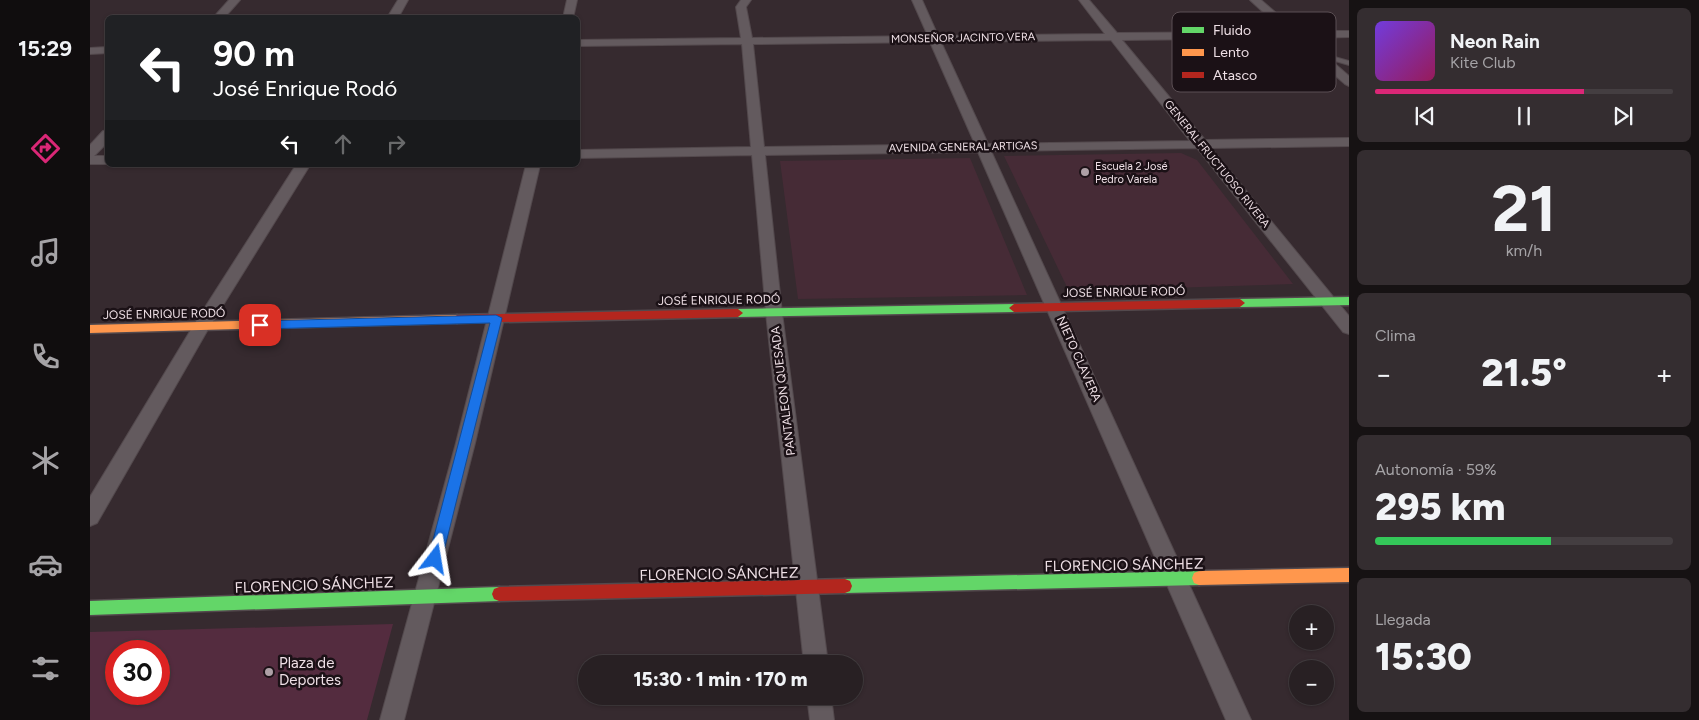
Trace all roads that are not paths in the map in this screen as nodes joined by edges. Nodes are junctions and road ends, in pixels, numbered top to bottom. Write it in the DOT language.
graph roads {
  1 [pos="235,0"];
  2 [pos="402,0"];
  3 [pos="572,0"];
  4 [pos="746,0"];
  5 [pos="917,0"];
  6 [pos="1084,0"];
  7 [pos="1255,0"];
  8 [pos="1269,12"];
  9 [pos="221,15"];
  10 [pos="394,15"];
  11 [pos="569,15"];
  12 [pos="1336,34"];
  13 [pos="1349,34"];
  14 [pos="1172,36"];
  15 [pos="1112,37"];
  16 [pos="934,39"];
  17 [pos="747,40"];
  18 [pos="580,43"];
  19 [pos="105,50"];
  20 [pos="90,51"];
  21 [pos="1336,59"];
  22 [pos="1349,63"];
  23 [pos="1336,70"];
  24 [pos="1349,82"];
  25 [pos="105,137"];
  26 [pos="1349,142"];
  27 [pos="1202,144"];
  28 [pos="981,146"];
  29 [pos="758,151"];
  30 [pos="90,153"];
  31 [pos="580,154"];
  32 [pos="90,160"];
  33 [pos="105,160"];
  34 [pos="302,167"];
  35 [pos="533,167"];
  36 [pos="1328,302"];
  37 [pos="1349,302"];
  38 [pos="1055,307"];
  39 [pos="774,313"];
  40 [pos="496,318"];
  41 [pos="201,327"];
  42 [pos="1349,328"];
  43 [pos="90,329"];
  44 [pos="90,516"];
  45 [pos="1349,575"];
  46 [pos="1176,579"];
  47 [pos="807,588"];
  48 [pos="426,596"];
  49 [pos="90,608"];
  50 [pos="815,655"];
  51 [pos="820,705"];
  52 [pos="392,720"];
  53 [pos="822,720"];
  54 [pos="1239,720"];
  1 -- 9 [label="street"];
  2 -- 10 [label="street"];
  3 -- 11 [label="street"];
  4 -- 17 [label="street, PANTALEON QUESADA"];
  5 -- 16 [label="street, NIETO CLAVERA"];
  6 -- 15 [label="street, GENERAL FRUCTUOSO RIVERA"];
  7 -- 8 [label="street"];
  12 -- 13 [label="street, MONSEÑOR JACINTO VERA"];
  14 -- 15 [label="street, MONSEÑOR JACINTO VERA"];
  15 -- 16 [label="street, MONSEÑOR JACINTO VERA"];
  15 -- 27 [label="street, GENERAL FRUCTUOSO RIVERA"];
  16 -- 17 [label="street, MONSEÑOR JACINTO VERA"];
  16 -- 28 [label="street, NIETO CLAVERA"];
  17 -- 18 [label="street, MONSEÑOR JACINTO VERA"];
  17 -- 29 [label="street, PANTALEON QUESADA"];
  19 -- 20 [label="street"];
  21 -- 22 [label="lane"];
  23 -- 24 [label="street"];
  25 -- 30 [label="street"];
  26 -- 27 [label="street, AVENIDA GENERAL ARTIGAS"];
  27 -- 28 [label="street, AVENIDA GENERAL ARTIGAS"];
  27 -- 36 [label="street, GENERAL FRUCTUOSO RIVERA"];
  28 -- 29 [label="street, AVENIDA GENERAL ARTIGAS"];
  28 -- 38 [label="street, NIETO CLAVERA"];
  29 -- 31 [label="street, AVENIDA GENERAL ARTIGAS"];
  29 -- 39 [label="street, PANTALEON QUESADA"];
  32 -- 33 [label="street"];
  34 -- 41 [label="street"];
  35 -- 40 [label="street"];
  36 -- 37 [label="street, JOSÉ ENRIQUE RODÓ"];
  36 -- 38 [label="street, JOSÉ ENRIQUE RODÓ"];
  36 -- 42 [label="street, GENERAL FRUCTUOSO RIVERA"];
  38 -- 39 [label="street, JOSÉ ENRIQUE RODÓ"];
  38 -- 46 [label="street, NIETO CLAVERA"];
  39 -- 40 [label="street, JOSÉ ENRIQUE RODÓ"];
  39 -- 47 [label="street, PANTALEON QUESADA"];
  40 -- 41 [label="street, JOSÉ ENRIQUE RODÓ"];
  40 -- 48 [label="street"];
  41 -- 43 [label="street, JOSÉ ENRIQUE RODÓ"];
  41 -- 44 [label="street"];
  45 -- 46 [label="street, FLORENCIO SÁNCHEZ"];
  46 -- 47 [label="street, FLORENCIO SÁNCHEZ"];
  46 -- 54 [label="street, NIETO CLAVERA"];
  47 -- 48 [label="street, FLORENCIO SÁNCHEZ"];
  47 -- 50 [label="street, PANTALEON QUESADA"];
  48 -- 49 [label="street, FLORENCIO SÁNCHEZ"];
  48 -- 52 [label="street"];
  51 -- 53 [label="street"];
}
